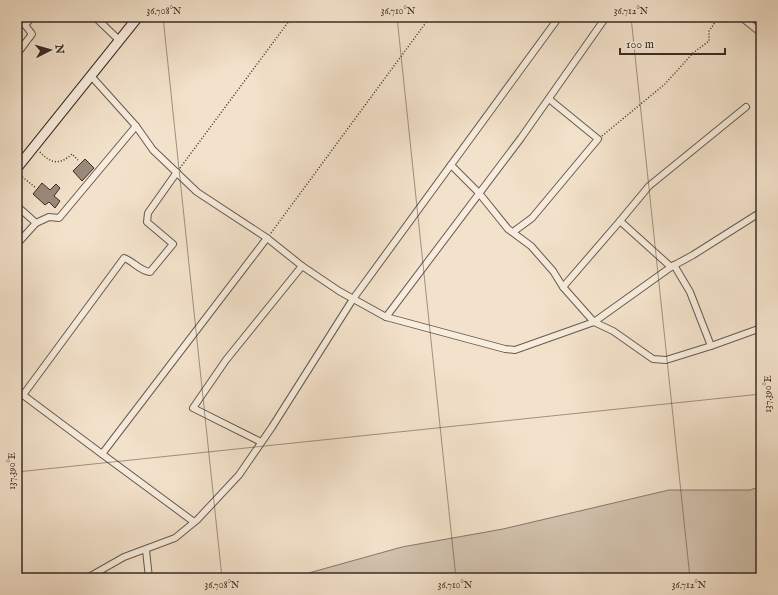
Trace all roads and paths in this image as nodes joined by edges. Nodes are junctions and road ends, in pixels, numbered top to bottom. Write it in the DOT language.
graph roads {
  1 [pos="32,17"];
  2 [pos="95,17"];
  3 [pos="138,17"];
  4 [pos="292,17"];
  5 [pos="430,17"];
  6 [pos="559,17"];
  7 [pos="606,17"];
  8 [pos="719,17"];
  9 [pos="741,17"];
  10 [pos="761,33"];
  11 [pos="120,41"];
  12 [pos="17,54"];
  13 [pos="92,77"];
  14 [pos="548,99"];
  15 [pos="746,107"];
  16 [pos="136,126"];
  17 [pos="598,139"];
  18 [pos="34,147"];
  19 [pos="78,160"];
  20 [pos="451,165"];
  21 [pos="17,168"];
  22 [pos="177,172"];
  23 [pos="17,173"];
  24 [pos="36,188"];
  25 [pos="479,194"];
  26 [pos="17,206"];
  27 [pos="761,212"];
  28 [pos="620,221"];
  29 [pos="36,223"];
  30 [pos="513,232"];
  31 [pos="267,238"];
  32 [pos="17,244"];
  33 [pos="302,266"];
  34 [pos="672,266"];
  35 [pos="563,287"];
  36 [pos="353,299"];
  37 [pos="386,317"];
  38 [pos="594,322"];
  39 [pos="761,328"];
  40 [pos="711,346"];
  41 [pos="17,391"];
  42 [pos="23,395"];
  43 [pos="261,442"];
  44 [pos="102,454"];
  45 [pos="194,522"];
  46 [pos="146,550"];
  47 [pos="87,578"];
  48 [pos="149,578"];
  1 -- 12 [label="street"];
  2 -- 11 [label="street"];
  3 -- 11 [label="main road"];
  4 -- 22 [label="path"];
  5 -- 31 [label="path"];
  6 -- 20 [label="street"];
  7 -- 14 [label="street"];
  8 -- 17 [label="path"];
  9 -- 10 [label="street"];
  11 -- 13 [label="main road"];
  13 -- 16 [label="street"];
  13 -- 18 [label="main road"];
  14 -- 17 [label="street"];
  14 -- 25 [label="street"];
  15 -- 28 [label="street"];
  16 -- 22 [label="street"];
  16 -- 29 [label="street"];
  17 -- 30 [label="street"];
  18 -- 19 [label="path"];
  18 -- 21 [label="main road"];
  20 -- 25 [label="street"];
  20 -- 36 [label="street"];
  22 -- 31 [label="street"];
  22 -- 42 [label="street"];
  23 -- 24 [label="path"];
  25 -- 30 [label="street"];
  25 -- 37 [label="street"];
  26 -- 29 [label="street"];
  27 -- 34 [label="street"];
  28 -- 34 [label="street"];
  28 -- 35 [label="street"];
  29 -- 32 [label="street"];
  30 -- 35 [label="street"];
  31 -- 33 [label="street"];
  31 -- 44 [label="street"];
  33 -- 36 [label="street"];
  33 -- 43 [label="street"];
  34 -- 38 [label="street"];
  34 -- 40 [label="street"];
  35 -- 38 [label="street"];
  36 -- 37 [label="street"];
  36 -- 43 [label="street"];
  37 -- 38 [label="street"];
  38 -- 40 [label="street"];
  39 -- 40 [label="street"];
  41 -- 42 [label="street"];
  42 -- 44 [label="street"];
  43 -- 45 [label="street"];
  44 -- 45 [label="street"];
  45 -- 46 [label="street"];
  46 -- 47 [label="street"];
  46 -- 48 [label="street"];
}
